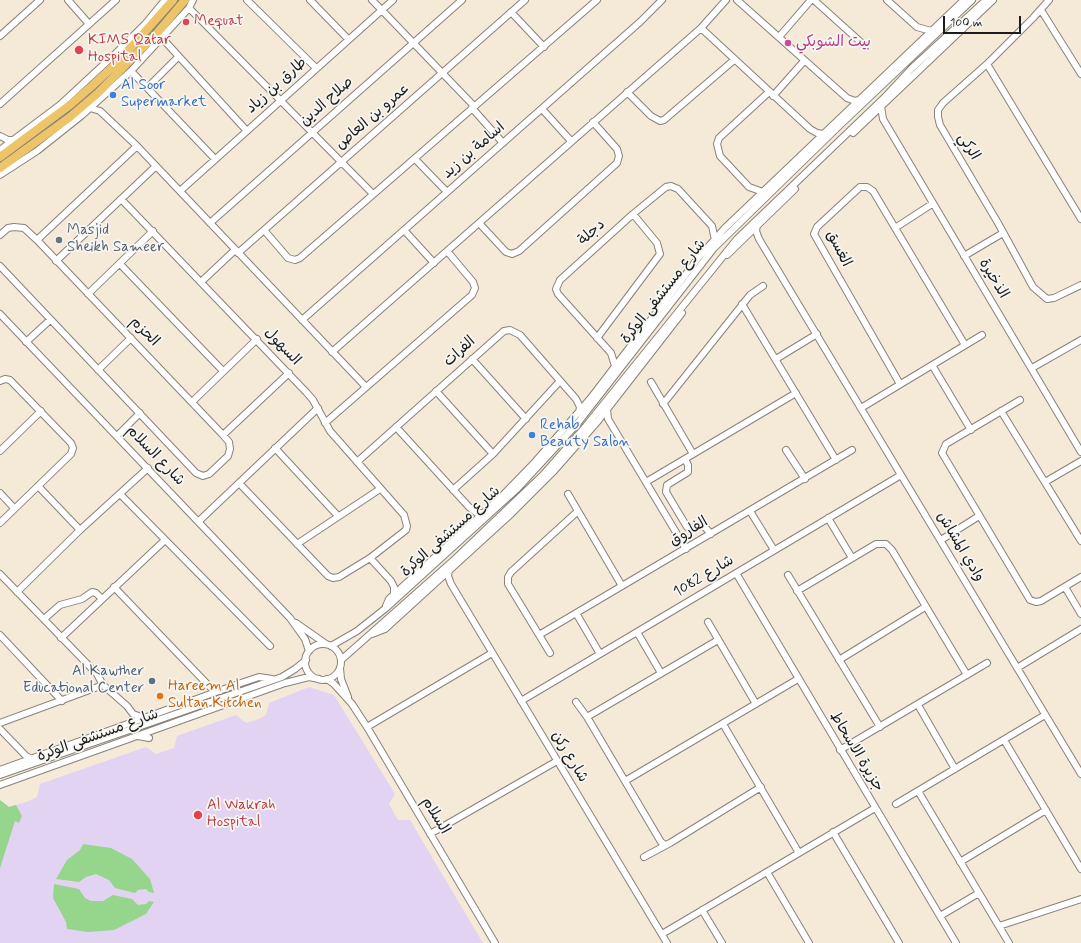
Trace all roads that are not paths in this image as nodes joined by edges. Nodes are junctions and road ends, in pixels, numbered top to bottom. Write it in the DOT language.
graph roads {
  1 [pos="40,0"];
  2 [pos="68,0"];
  3 [pos="116,0"];
  4 [pos="165,0"];
  5 [pos="173,0"];
  6 [pos="247,0"];
  7 [pos="310,0"];
  8 [pos="372,0"];
  9 [pos="393,0"];
  10 [pos="462,0"];
  11 [pos="525,0"];
  12 [pos="597,0"];
  13 [pos="662,0"];
  14 [pos="726,0"];
  15 [pos="737,0"];
  16 [pos="811,0"];
  17 [pos="814,0"];
  18 [pos="887,0"];
  19 [pos="957,0"];
  20 [pos="964,0"];
  21 [pos="972,0"];
  22 [pos="986,0"];
  23 [pos="993,0"];
  24 [pos="1049,0"];
  25 [pos="191,2"];
  26 [pos="957,7"];
  27 [pos="382,10"];
  28 [pos="1040,10"];
  29 [pos="511,12"];
  30 [pos="89,24"];
  31 [pos="917,27"];
  32 [pos="701,28"];
  33 [pos="931,31"];
  34 [pos="0,36"];
  35 [pos="162,38"];
  36 [pos="779,38"];
  37 [pos="348,39"];
  38 [pos="921,40"];
  39 [pos="414,43"];
  40 [pos="865,46"];
  41 [pos="544,47"];
  42 [pos="178,57"];
  43 [pos="734,60"];
  44 [pos="804,61"];
  45 [pos="986,64"];
  46 [pos="316,68"];
  47 [pos="131,71"];
  48 [pos="443,73"];
  49 [pos="1081,74"];
  50 [pos="148,88"];
  51 [pos="627,92"];
  52 [pos="771,94"];
  53 [pos="101,98"];
  54 [pos="847,98"];
  55 [pos="884,98"];
  56 [pos="281,100"];
  57 [pos="859,100"];
  58 [pos="0,104"];
  59 [pos="60,105"];
  60 [pos="70,105"];
  61 [pos="473,107"];
  62 [pos="90,108"];
  63 [pos="881,108"];
  64 [pos="542,109"];
  65 [pos="849,110"];
  66 [pos="100,111"];
  67 [pos="81,116"];
  68 [pos="70,117"];
  69 [pos="870,117"];
  70 [pos="883,119"];
  71 [pos="845,120"];
  72 [pos="593,122"];
  73 [pos="810,130"];
  74 [pos="247,131"];
  75 [pos="313,132"];
  76 [pos="824,134"];
  77 [pos="1,137"];
  78 [pos="14,140"];
  79 [pos="572,141"];
  80 [pos="503,143"];
  81 [pos="814,144"];
  82 [pos="137,146"];
  83 [pos="0,150"];
  84 [pos="0,157"];
  85 [pos="415,158"];
  86 [pos="215,159"];
  87 [pos="342,162"];
  88 [pos="156,166"];
  89 [pos="0,168"];
  90 [pos="0,175"];
  91 [pos="749,187"];
  92 [pos="180,192"];
  93 [pos="446,192"];
  94 [pos="763,192"];
  95 [pos="373,194"];
  96 [pos="121,199"];
  97 [pos="752,203"];
  98 [pos="932,204"];
  99 [pos="633,214"];
  100 [pos="762,215"];
  101 [pos="1081,219"];
  102 [pos="210,223"];
  103 [pos="479,223"];
  104 [pos="737,224"];
  105 [pos="712,226"];
  106 [pos="756,227"];
  107 [pos="725,228"];
  108 [pos="895,228"];
  109 [pos="264,230"];
  110 [pos="404,230"];
  111 [pos="152,231"];
  112 [pos="1003,234"];
  113 [pos="0,235"];
  114 [pos="746,236"];
  115 [pos="715,239"];
  116 [pos="737,239"];
  117 [pos="759,239"];
  118 [pos="37,240"];
  119 [pos="714,248"];
  120 [pos="447,251"];
  121 [pos="237,252"];
  122 [pos="964,256"];
  123 [pos="56,261"];
  124 [pos="434,263"];
  125 [pos="120,264"];
  126 [pos="0,266"];
  127 [pos="202,281"];
  128 [pos="763,286"];
  129 [pos="1080,288"];
  130 [pos="88,294"];
  131 [pos="742,304"];
  132 [pos="0,314"];
  133 [pos="50,320"];
  134 [pos="302,320"];
  135 [pos="817,334"];
  136 [pos="982,334"];
  137 [pos="131,338"];
  138 [pos="597,338"];
  139 [pos="257,339"];
  140 [pos="1081,340"];
  141 [pos="26,342"];
  142 [pos="965,345"];
  143 [pos="332,352"];
  144 [pos="611,353"];
  145 [pos="624,353"];
  146 [pos="472,359"];
  147 [pos="776,359"];
  148 [pos="932,365"];
  149 [pos="615,366"];
  150 [pos="1032,368"];
  151 [pos="98,370"];
  152 [pos="222,371"];
  153 [pos="289,373"];
  154 [pos="0,381"];
  155 [pos="560,381"];
  156 [pos="650,382"];
  157 [pos="900,384"];
  158 [pos="366,387"];
  159 [pos="436,392"];
  160 [pos="796,393"];
  161 [pos="576,399"];
  162 [pos="590,399"];
  163 [pos="1020,400"];
  164 [pos="192,402"];
  165 [pos="663,404"];
  166 [pos="318,408"];
  167 [pos="861,408"];
  168 [pos="606,409"];
  169 [pos="41,411"];
  170 [pos="1001,411"];
  171 [pos="580,412"];
  172 [pos="140,413"];
  173 [pos="526,419"];
  174 [pos="598,421"];
  175 [pos="325,423"];
  176 [pos="611,423"];
  177 [pos="577,424"];
  178 [pos="586,426"];
  179 [pos="396,427"];
  180 [pos="971,430"];
  181 [pos="223,435"];
  182 [pos="117,436"];
  183 [pos="275,448"];
  184 [pos="786,450"];
  185 [pos="852,450"];
  186 [pos="0,451"];
  187 [pos="1081,452"];
  188 [pos="493,454"];
  189 [pos="693,454"];
  190 [pos="685,459"];
  191 [pos="836,460"];
  192 [pos="1081,461"];
  193 [pos="357,462"];
  194 [pos="148,468"];
  195 [pos="901,475"];
  196 [pos="804,479"];
  197 [pos="646,482"];
  198 [pos="1045,482"];
  199 [pos="239,483"];
  200 [pos="38,486"];
  201 [pos="380,489"];
  202 [pos="454,490"];
  203 [pos="0,493"];
  204 [pos="120,494"];
  205 [pos="568,494"];
  206 [pos="468,507"];
  207 [pos="14,508"];
  208 [pos="750,510"];
  209 [pos="578,511"];
  210 [pos="492,512"];
  211 [pos="482,514"];
  212 [pos="338,516"];
  213 [pos="979,516"];
  214 [pos="828,518"];
  215 [pos="199,521"];
  216 [pos="473,522"];
  217 [pos="0,523"];
  218 [pos="80,530"];
  219 [pos="711,534"];
  220 [pos="165,540"];
  221 [pos="941,540"];
  222 [pos="1081,541"];
  223 [pos="297,544"];
  224 [pos="686,549"];
  225 [pos="774,550"];
  226 [pos="370,558"];
  227 [pos="852,558"];
  228 [pos="454,559"];
  229 [pos="448,572"];
  230 [pos="736,573"];
  231 [pos="0,574"];
  232 [pos="788,576"];
  233 [pos="1081,577"];
  234 [pos="392,581"];
  235 [pos="438,581"];
  236 [pos="405,584"];
  237 [pos="450,584"];
  238 [pos="622,586"];
  239 [pos="114,587"];
  240 [pos="1064,587"];
  241 [pos="797,591"];
  242 [pos="17,592"];
  243 [pos="394,594"];
  244 [pos="102,599"];
  245 [pos="925,607"];
  246 [pos="386,608"];
  247 [pos="576,613"];
  248 [pos="1081,614"];
  249 [pos="290,618"];
  250 [pos="44,619"];
  251 [pos="708,622"];
  252 [pos="1081,629"];
  253 [pos="637,632"];
  254 [pos="370,634"];
  255 [pos="0,635"];
  256 [pos="539,635"];
  257 [pos="61,638"];
  258 [pos="718,640"];
  259 [pos="328,645"];
  260 [pos="270,646"];
  261 [pos="309,651"];
  262 [pos="492,653"];
  263 [pos="550,653"];
  264 [pos="600,654"];
  265 [pos="306,660"];
  266 [pos="341,660"];
  267 [pos="839,660"];
  268 [pos="987,663"];
  269 [pos="340,668"];
  270 [pos="1017,668"];
  271 [pos="661,673"];
  272 [pos="967,675"];
  273 [pos="319,679"];
  274 [pos="327,679"];
  275 [pos="798,679"];
  276 [pos="273,680"];
  277 [pos="206,682"];
  278 [pos="103,685"];
  279 [pos="220,691"];
  280 [pos="202,698"];
  281 [pos="62,701"];
  282 [pos="521,701"];
  283 [pos="576,702"];
  284 [pos="352,704"];
  285 [pos="756,704"];
  286 [pos="918,705"];
  287 [pos="133,714"];
  288 [pos="1045,715"];
  289 [pos="587,717"];
  290 [pos="146,718"];
  291 [pos="0,723"];
  292 [pos="130,724"];
  293 [pos="723,724"];
  294 [pos="367,727"];
  295 [pos="880,727"];
  296 [pos="0,729"];
  297 [pos="117,735"];
  298 [pos="136,736"];
  299 [pos="150,738"];
  300 [pos="1004,740"];
  301 [pos="18,747"];
  302 [pos="840,750"];
  303 [pos="31,759"];
  304 [pos="41,761"];
  305 [pos="557,761"];
  306 [pos="17,764"];
  307 [pos="955,769"];
  308 [pos="0,770"];
  309 [pos="40,770"];
  310 [pos="1081,774"];
  311 [pos="0,775"];
  312 [pos="31,779"];
  313 [pos="625,781"];
  314 [pos="0,785"];
  315 [pos="761,787"];
  316 [pos="918,791"];
  317 [pos="896,804"];
  318 [pos="874,808"];
  319 [pos="1046,810"];
  320 [pos="834,832"];
  321 [pos="430,834"];
  322 [pos="665,845"];
  323 [pos="799,853"];
  324 [pos="644,857"];
  325 [pos="960,862"];
  326 [pos="1081,869"];
  327 [pos="767,872"];
  328 [pos="979,893"];
  329 [pos="1081,899"];
  330 [pos="702,910"];
  331 [pos="940,916"];
  332 [pos="999,926"];
  333 [pos="662,934"];
  334 [pos="495,943"];
  335 [pos="667,943"];
  336 [pos="722,943"];
  337 [pos="809,943"];
  338 [pos="899,943"];
  339 [pos="956,943"];
  340 [pos="1009,943"];
  1 -- 34 [label="street"];
  2 -- 30 [label="street"];
  3 -- 30 [label="street"];
  4 -- 59 [label="street"];
  5 -- 60 [label="main road"];
  6 -- 46 [label="street"];
  7 -- 37 [label="street"];
  8 -- 27 [label="street"];
  9 -- 27 [label="street, طارق بن زياد"];
  10 -- 39 [label="street, صلاح الدين"];
  11 -- 29 [label="street, عمرو بن العاص"];
  12 -- 41 [label="street"];
  13 -- 64 [label="street, اسامة بن زيد"];
  14 -- 32 [label="street"];
  15 -- 36 [label="street"];
  16 -- 36 [label="street"];
  17 -- 40 [label="street"];
  18 -- 31 [label="street"];
  19 -- 26 [label="street"];
  20 -- 26 [label="street, شارع مستشفى الوكرة"];
  21 -- 71 [label="street, شارع مستشفى الوكرة"];
  22 -- 55 [label="street, شارع مستشفى الوكرة"];
  23 -- 63 [label="street, شارع مستشفى الوكرة"];
  24 -- 28 [label="street, الركي"];
  25 -- 35 [label="street"];
  25 -- 56 [label="street"];
  25 -- 68 [label="main road"];
  26 -- 33 [label="street, شارع مستشفى الوكرة"];
  27 -- 37 [label="street, طارق بن زياد"];
  27 -- 39 [label="street"];
  28 -- 45 [label="street, الركي"];
  28 -- 49 [label="street"];
  29 -- 41 [label="street"];
  29 -- 48 [label="street, عمرو بن العاص"];
  30 -- 58 [label="street"];
  31 -- 33 [label="street"];
  31 -- 38 [label="street"];
  32 -- 43 [label="street"];
  32 -- 51 [label="street"];
  33 -- 38 [label="street, شارع مستشفى الوكرة"];
  35 -- 42 [label="street"];
  35 -- 47 [label="street"];
  36 -- 44 [label="street"];
  37 -- 46 [label="street, طارق بن زياد"];
  38 -- 57 [label="street, شارع مستشفى الوكرة"];
  39 -- 48 [label="street"];
  39 -- 75 [label="street, صلاح الدين"];
  41 -- 61 [label="street"];
  42 -- 50 [label="street"];
  42 -- 74 [label="street"];
  43 -- 51 [label="street"];
  43 -- 52 [label="street"];
  44 -- 52 [label="street"];
  44 -- 54 [label="street"];
  45 -- 101 [label="street"];
  45 -- 112 [label="street, الركي"];
  46 -- 56 [label="street, طارق بن زياد"];
  47 -- 50 [label="street"];
  47 -- 53 [label="street"];
  48 -- 61 [label="street"];
  48 -- 87 [label="street, عمرو بن العاص"];
  50 -- 86 [label="street"];
  51 -- 72 [label="street"];
  52 -- 73 [label="street"];
  52 -- 91 [label="street"];
  53 -- 62 [label="street"];
  53 -- 66 [label="street"];
  54 -- 57 [label="street"];
  54 -- 65 [label="street"];
  55 -- 63 [label="street, الذخيرة"];
  55 -- 100 [label="street, شارع مستشفى الوكرة"];
  56 -- 74 [label="street, طارق بن زياد"];
  56 -- 75 [label="street"];
  57 -- 65 [label="street, شارع مستشفى الوكرة"];
  59 -- 60 [label="main road"];
  59 -- 78 [label="street"];
  60 -- 84 [label="main road"];
  61 -- 80 [label="street"];
  61 -- 85 [label="street"];
  62 -- 66 [label="street"];
  62 -- 67 [label="street"];
  63 -- 69 [label="street, شارع مستشفى الوكرة"];
  63 -- 70 [label="street, الذخيرة"];
  64 -- 79 [label="street"];
  64 -- 80 [label="street, اسامة بن زيد"];
  65 -- 71 [label="street"];
  65 -- 76 [label="street, شارع مستشفى الوكرة"];
  66 -- 82 [label="street"];
  67 -- 68 [label="main road"];
  67 -- 90 [label="street"];
  68 -- 89 [label="main road"];
  69 -- 70 [label="street"];
  69 -- 106 [label="street, شارع مستشفى الوكرة"];
  70 -- 98 [label="street, الذخيرة"];
  71 -- 104 [label="street, شارع مستشفى الوكرة"];
  72 -- 79 [label="street"];
  72 -- 103 [label="street"];
  73 -- 76 [label="street"];
  73 -- 81 [label="street"];
  74 -- 86 [label="street, طارق بن زياد"];
  75 -- 87 [label="street"];
  75 -- 102 [label="street, صلاح الدين"];
  76 -- 81 [label="street, شارع مستشفى الوكرة"];
  77 -- 78 [label="street"];
  77 -- 83 [label="street"];
  78 -- 83 [label="street"];
  79 -- 103 [label="street"];
  80 -- 93 [label="street, اسامة بن زيد"];
  81 -- 94 [label="street, شارع مستشفى الوكرة"];
  82 -- 88 [label="street"];
  82 -- 118 [label="street"];
  85 -- 93 [label="street"];
  85 -- 95 [label="street"];
  86 -- 92 [label="street, طارق بن زياد"];
  87 -- 95 [label="street"];
  87 -- 109 [label="street, عمرو بن العاص"];
  88 -- 92 [label="street"];
  88 -- 96 [label="street"];
  91 -- 94 [label="street"];
  91 -- 97 [label="street"];
  92 -- 102 [label="street"];
  93 -- 110 [label="street, اسامة بن زيد"];
  94 -- 97 [label="street, شارع مستشفى الوكرة"];
  95 -- 109 [label="street"];
  96 -- 111 [label="street, السهول"];
  96 -- 123 [label="street"];
  97 -- 107 [label="street, شارع مستشفى الوكرة"];
  98 -- 108 [label="street"];
  98 -- 122 [label="street, الذخيرة"];
  99 -- 105 [label="street, دجلة"];
  99 -- 138 [label="street"];
  99 -- 138 [label="street, دجلة"];
  100 -- 106 [label="street"];
  100 -- 116 [label="street, شارع مستشفى الوكرة"];
  102 -- 121 [label="street"];
  103 -- 120 [label="street"];
  104 -- 107 [label="street"];
  104 -- 119 [label="street, شارع مستشفى الوكرة"];
  105 -- 107 [label="street"];
  105 -- 115 [label="street, دجلة"];
  106 -- 114 [label="street, شارع مستشفى الوكرة"];
  106 -- 117 [label="street, وادي المشاش"];
  107 -- 115 [label="street, شارع مستشفى الوكرة"];
  108 -- 142 [label="street, الغسق"];
  108 -- 157 [label="street, الغسق"];
  109 -- 121 [label="street, عمرو بن العاص"];
  110 -- 124 [label="street"];
  110 -- 134 [label="street, اسامة بن زيد"];
  111 -- 125 [label="street"];
  111 -- 127 [label="street, السهول"];
  112 -- 122 [label="street"];
  112 -- 129 [label="street, الركي"];
  113 -- 118 [label="street, الحزم"];
  114 -- 116 [label="street"];
  114 -- 117 [label="street"];
  114 -- 168 [label="street, شارع مستشفى الوكرة"];
  115 -- 119 [label="street, دجلة"];
  115 -- 145 [label="street, شارع مستشفى الوكرة"];
  116 -- 178 [label="street, شارع مستشفى الوكرة"];
  117 -- 135 [label="street, وادي المشاش"];
  118 -- 123 [label="street, الحزم"];
  119 -- 177 [label="street, شارع مستشفى الوكرة"];
  120 -- 124 [label="street"];
  120 -- 158 [label="street"];
  121 -- 127 [label="street, عمرو بن العاص"];
  121 -- 134 [label="street"];
  122 -- 150 [label="street, الذخيرة"];
  123 -- 130 [label="street, الحزم"];
  124 -- 143 [label="street"];
  125 -- 130 [label="street"];
  125 -- 152 [label="street"];
  126 -- 133 [label="street"];
  127 -- 139 [label="street, السهول"];
  128 -- 131 [label="street"];
  130 -- 137 [label="street, الحزم"];
  131 -- 147 [label="street"];
  131 -- 165 [label="street"];
  132 -- 141 [label="street, شارع السلام"];
  133 -- 141 [label="street"];
  133 -- 151 [label="street"];
  134 -- 143 [label="street"];
  135 -- 147 [label="street"];
  135 -- 167 [label="street, وادي المشاش"];
  136 -- 142 [label="street"];
  137 -- 151 [label="street"];
  137 -- 164 [label="street, الحزم"];
  138 -- 144 [label="street, دجلة"];
  139 -- 152 [label="street"];
  139 -- 153 [label="street, السهول"];
  140 -- 150 [label="street"];
  141 -- 182 [label="street, شارع السلام"];
  142 -- 148 [label="street"];
  143 -- 158 [label="street"];
  144 -- 145 [label="street"];
  144 -- 149 [label="street, دجلة"];
  145 -- 149 [label="street, شارع مستشفى الوكرة"];
  146 -- 155 [label="street, الفرات"];
  146 -- 159 [label="street, الفرات"];
  146 -- 173 [label="street"];
  147 -- 160 [label="street"];
  148 -- 157 [label="street"];
  148 -- 180 [label="street"];
  149 -- 162 [label="street, شارع مستشفى الوكرة"];
  150 -- 187 [label="street, الذخيرة"];
  151 -- 172 [label="street"];
  152 -- 164 [label="street"];
  153 -- 166 [label="street, السهول"];
  153 -- 181 [label="street"];
  154 -- 169 [label="street"];
  155 -- 161 [label="street, الفرات"];
  155 -- 173 [label="street"];
  156 -- 165 [label="street"];
  157 -- 167 [label="street"];
  158 -- 175 [label="street"];
  159 -- 179 [label="street, الفرات"];
  159 -- 188 [label="street"];
  160 -- 189 [label="street"];
  160 -- 191 [label="street"];
  161 -- 162 [label="street"];
  161 -- 171 [label="street, الفرات"];
  162 -- 171 [label="street, شارع مستشفى الوكرة"];
  163 -- 170 [label="street"];
  164 -- 181 [label="street, الحزم"];
  165 -- 189 [label="street"];
  166 -- 175 [label="street, السهول"];
  166 -- 183 [label="street"];
  167 -- 195 [label="street, وادي المشاش"];
  168 -- 174 [label="street, شارع مستشفى الوكرة"];
  168 -- 176 [label="street"];
  169 -- 186 [label="street"];
  169 -- 200 [label="street"];
  170 -- 180 [label="street"];
  170 -- 198 [label="street"];
  171 -- 177 [label="street"];
  171 -- 211 [label="street, شارع مستشفى الوكرة"];
  172 -- 181 [label="street, الحزم"];
  172 -- 182 [label="street"];
  173 -- 188 [label="street"];
  174 -- 176 [label="street"];
  174 -- 178 [label="street"];
  174 -- 229 [label="street, شارع مستشفى الوكرة"];
  175 -- 193 [label="street, السهول"];
  176 -- 197 [label="street"];
  177 -- 210 [label="street, شارع مستشفى الوكرة"];
  178 -- 228 [label="street, شارع مستشفى الوكرة"];
  179 -- 193 [label="street, الفرات"];
  179 -- 202 [label="street"];
  180 -- 213 [label="street"];
  182 -- 194 [label="street, شارع السلام"];
  183 -- 199 [label="street"];
  183 -- 212 [label="street"];
  184 -- 196 [label="street"];
  185 -- 191 [label="street, الفاروق"];
  188 -- 202 [label="street"];
  189 -- 190 [label="street"];
  190 -- 197 [label="street"];
  190 -- 219 [label="street"];
  191 -- 196 [label="street, الفاروق"];
  192 -- 198 [label="street"];
  193 -- 201 [label="street, السهول"];
  194 -- 204 [label="street"];
  194 -- 215 [label="street, شارع السلام"];
  195 -- 214 [label="street, شارع 1082"];
  195 -- 221 [label="street, وادي المشاش"];
  196 -- 208 [label="street, الفاروق"];
  197 -- 224 [label="street"];
  198 -- 222 [label="street"];
  199 -- 215 [label="street"];
  199 -- 223 [label="street"];
  200 -- 207 [label="street"];
  200 -- 218 [label="street"];
  201 -- 212 [label="street"];
  201 -- 226 [label="street, السهول"];
  202 -- 206 [label="street"];
  203 -- 207 [label="street"];
  204 -- 218 [label="street"];
  204 -- 220 [label="street"];
  205 -- 209 [label="street"];
  206 -- 211 [label="street"];
  206 -- 216 [label="street"];
  207 -- 217 [label="street"];
  208 -- 219 [label="street, الفاروق"];
  208 -- 225 [label="street"];
  209 -- 238 [label="street"];
  209 -- 256 [label="street"];
  210 -- 211 [label="street"];
  210 -- 246 [label="street, شارع مستشفى الوكرة"];
  211 -- 216 [label="street, شارع مستشفى الوكرة"];
  212 -- 223 [label="street"];
  213 -- 221 [label="street"];
  213 -- 240 [label="street"];
  214 -- 225 [label="street, شارع 1082"];
  214 -- 227 [label="street"];
  215 -- 249 [label="street, شارع السلام"];
  216 -- 236 [label="street, شارع مستشفى الوكرة"];
  218 -- 242 [label="street"];
  219 -- 224 [label="street, الفاروق"];
  220 -- 239 [label="street"];
  220 -- 260 [label="street"];
  221 -- 270 [label="street, وادي المشاش"];
  223 -- 226 [label="street"];
  224 -- 238 [label="street, الفاروق"];
  225 -- 230 [label="street, شارع 1082"];
  226 -- 234 [label="street"];
  227 -- 241 [label="street"];
  227 -- 245 [label="street"];
  228 -- 229 [label="street, شارع مستشفى الوكرة"];
  228 -- 254 [label="street, شارع مستشفى الوكرة"];
  229 -- 235 [label="street, شارع مستشفى الوكرة"];
  229 -- 237 [label="street, شارع ركن"];
  230 -- 253 [label="street, شارع 1082"];
  230 -- 275 [label="street, جزيرة الاسحاط"];
  231 -- 242 [label="street"];
  232 -- 241 [label="street"];
  233 -- 240 [label="street"];
  234 -- 236 [label="street"];
  234 -- 243 [label="street"];
  235 -- 237 [label="street"];
  235 -- 254 [label="street, شارع مستشفى الوكرة"];
  236 -- 243 [label="street, شارع مستشفى الوكرة"];
  237 -- 262 [label="street, شارع ركن"];
  238 -- 247 [label="street, الفاروق"];
  239 -- 244 [label="street"];
  239 -- 277 [label="street"];
  240 -- 248 [label="street"];
  241 -- 267 [label="street"];
  242 -- 250 [label="street"];
  243 -- 246 [label="street, شارع مستشفى الوكرة"];
  244 -- 250 [label="street"];
  244 -- 257 [label="street"];
  245 -- 267 [label="street"];
  245 -- 272 [label="street"];
  246 -- 259 [label="street, شارع مستشفى الوكرة"];
  247 -- 256 [label="street, الفاروق"];
  247 -- 264 [label="street"];
  249 -- 259 [label="street, شارع السلام"];
  249 -- 261 [label="street, شارع السلام"];
  250 -- 257 [label="street"];
  251 -- 258 [label="street"];
  252 -- 270 [label="street"];
  253 -- 264 [label="street, شارع 1082"];
  253 -- 271 [label="street"];
  254 -- 266 [label="street, شارع مستشفى الوكرة"];
  255 -- 281 [label="street"];
  256 -- 263 [label="street"];
  257 -- 278 [label="street"];
  258 -- 271 [label="street"];
  258 -- 285 [label="street"];
  259 -- 261 [label="street"];
  259 -- 266 [label="street"];
  261 -- 265 [label="street"];
  262 -- 282 [label="street, شارع ركن"];
  262 -- 294 [label="street"];
  264 -- 282 [label="street, شارع 1082"];
  265 -- 273 [label="street"];
  265 -- 276 [label="street, شارع مستشفى الوكرة"];
  266 -- 269 [label="street"];
  267 -- 295 [label="street"];
  268 -- 272 [label="street"];
  269 -- 274 [label="street"];
  269 -- 284 [label="street, السلام"];
  270 -- 288 [label="street, وادي المشاش"];
  271 -- 289 [label="street"];
  272 -- 286 [label="street"];
  273 -- 274 [label="street"];
  273 -- 298 [label="street, شارع مستشفى الوكرة"];
  274 -- 284 [label="street, السلام"];
  275 -- 285 [label="street"];
  275 -- 302 [label="street, جزيرة الاسحاط"];
  276 -- 279 [label="street, شارع مستشفى الوكرة"];
  276 -- 297 [label="street, شارع مستشفى الوكرة"];
  277 -- 279 [label="street"];
  277 -- 280 [label="street"];
  278 -- 281 [label="street"];
  278 -- 287 [label="street"];
  279 -- 280 [label="street, شارع مستشفى الوكرة"];
  280 -- 290 [label="street, شارع مستشفى الوكرة"];
  281 -- 291 [label="street"];
  282 -- 305 [label="street, شارع ركن"];
  283 -- 289 [label="street"];
  284 -- 294 [label="street, السلام"];
  285 -- 293 [label="street"];
  286 -- 295 [label="street"];
  286 -- 307 [label="street"];
  287 -- 290 [label="street"];
  287 -- 292 [label="street"];
  288 -- 300 [label="street"];
  288 -- 310 [label="street, وادي المشاش"];
  289 -- 313 [label="street"];
  290 -- 292 [label="street, شارع مستشفى الوكرة"];
  292 -- 297 [label="street"];
  292 -- 303 [label="street, شارع مستشفى الوكرة"];
  293 -- 313 [label="street"];
  293 -- 315 [label="street"];
  294 -- 321 [label="street, السلام"];
  295 -- 302 [label="street"];
  296 -- 301 [label="street"];
  297 -- 304 [label="street, شارع مستشفى الوكرة"];
  298 -- 299 [label="street"];
  298 -- 309 [label="street, شارع مستشفى الوكرة"];
  300 -- 307 [label="street"];
  300 -- 319 [label="street"];
  301 -- 303 [label="street"];
  301 -- 306 [label="street"];
  302 -- 318 [label="street, جزيرة الاسحاط"];
  303 -- 304 [label="street"];
  303 -- 306 [label="street, شارع مستشفى الوكرة"];
  304 -- 311 [label="street, شارع مستشفى الوكرة"];
  305 -- 321 [label="street"];
  305 -- 333 [label="street, شارع ركن"];
  306 -- 308 [label="street, شارع مستشفى الوكرة"];
  307 -- 316 [label="street"];
  309 -- 312 [label="street"];
  309 -- 314 [label="street, شارع مستشفى الوكرة"];
  313 -- 322 [label="street"];
  315 -- 322 [label="street"];
  315 -- 323 [label="street"];
  316 -- 317 [label="street"];
  316 -- 325 [label="street"];
  318 -- 320 [label="street"];
  318 -- 331 [label="street, جزيرة الاسحاط"];
  319 -- 325 [label="street"];
  319 -- 326 [label="street"];
  320 -- 323 [label="street"];
  320 -- 338 [label="street"];
  321 -- 334 [label="street, السلام"];
  322 -- 324 [label="street"];
  323 -- 327 [label="street"];
  325 -- 328 [label="street"];
  327 -- 330 [label="street"];
  327 -- 337 [label="street"];
  328 -- 331 [label="street"];
  328 -- 332 [label="street"];
  329 -- 332 [label="street"];
  330 -- 333 [label="street"];
  330 -- 336 [label="street"];
  331 -- 339 [label="street, جزيرة الاسحاط"];
  332 -- 340 [label="street"];
  333 -- 335 [label="street, شارع ركن"];
}
